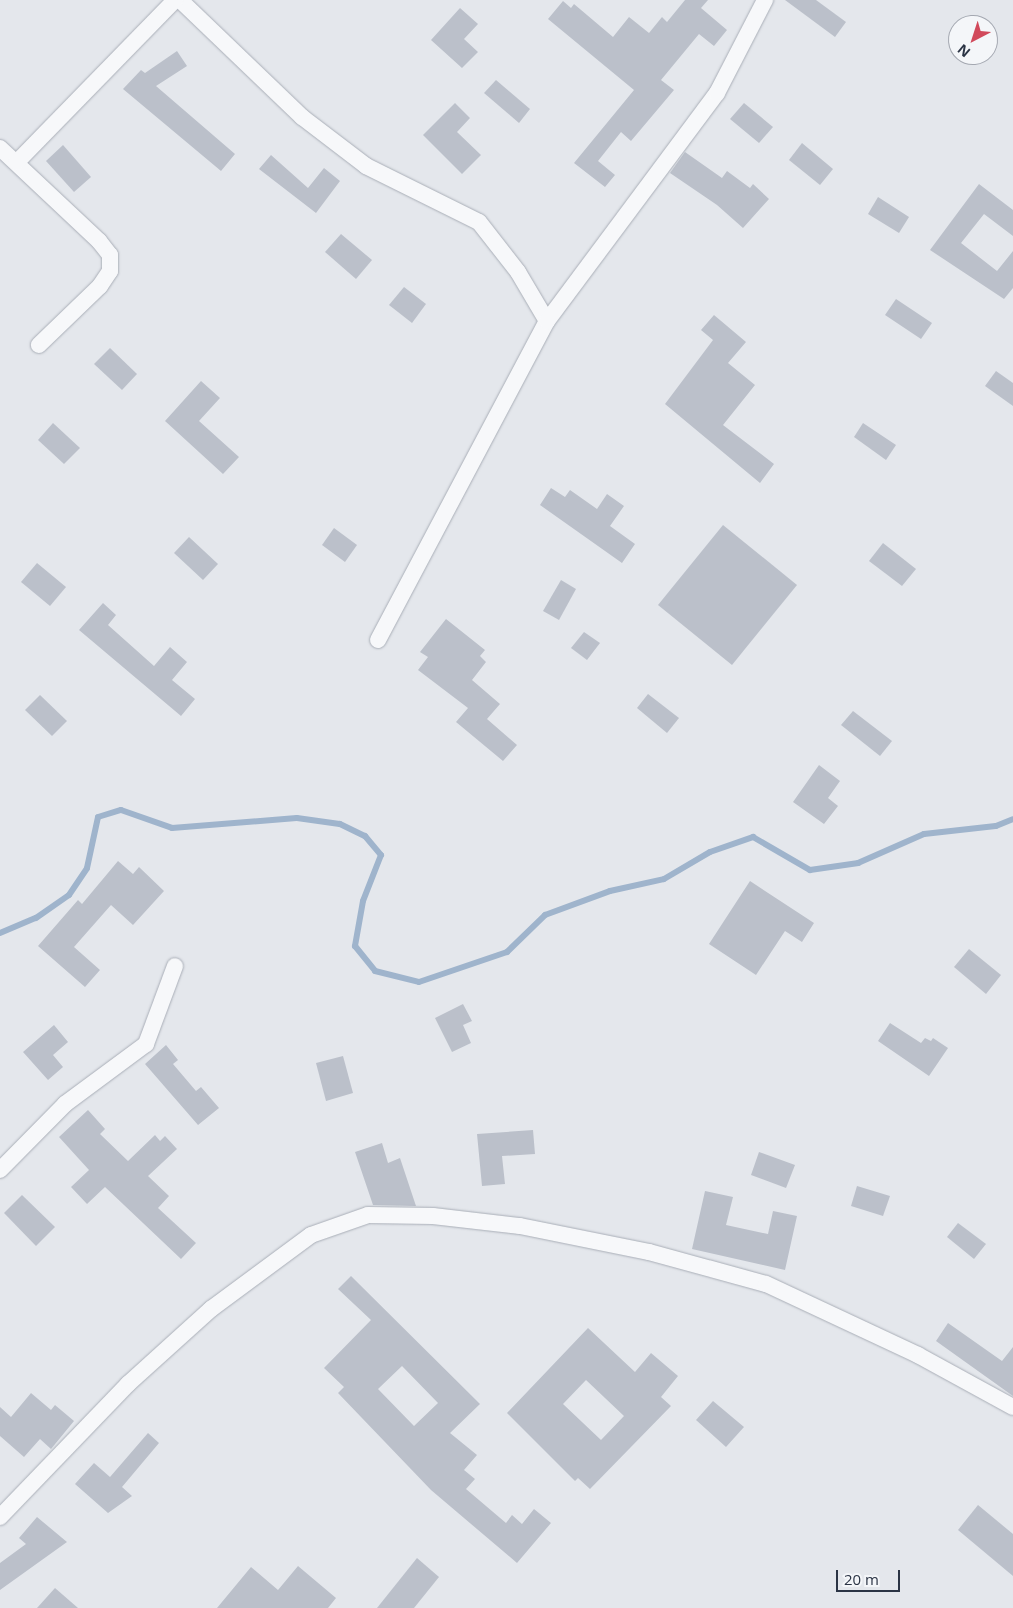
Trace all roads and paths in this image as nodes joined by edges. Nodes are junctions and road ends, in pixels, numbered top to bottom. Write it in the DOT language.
graph roads {
  1 [pos="175,0"];
  2 [pos="180,0"];
  3 [pos="764,0"];
  4 [pos="0,148"];
  5 [pos="16,162"];
  6 [pos="547,320"];
  7 [pos="39,345"];
  8 [pos="378,640"];
  9 [pos="175,966"];
  10 [pos="0,1170"];
  11 [pos="1013,1407"];
  12 [pos="0,1517"];
  1 -- 5 [label="street"];
  2 -- 6 [label="street"];
  3 -- 6 [label="street"];
  4 -- 5 [label="street"];
  5 -- 7 [label="street"];
  6 -- 8 [label="street"];
  9 -- 10 [label="street"];
  11 -- 12 [label="street"];
}
